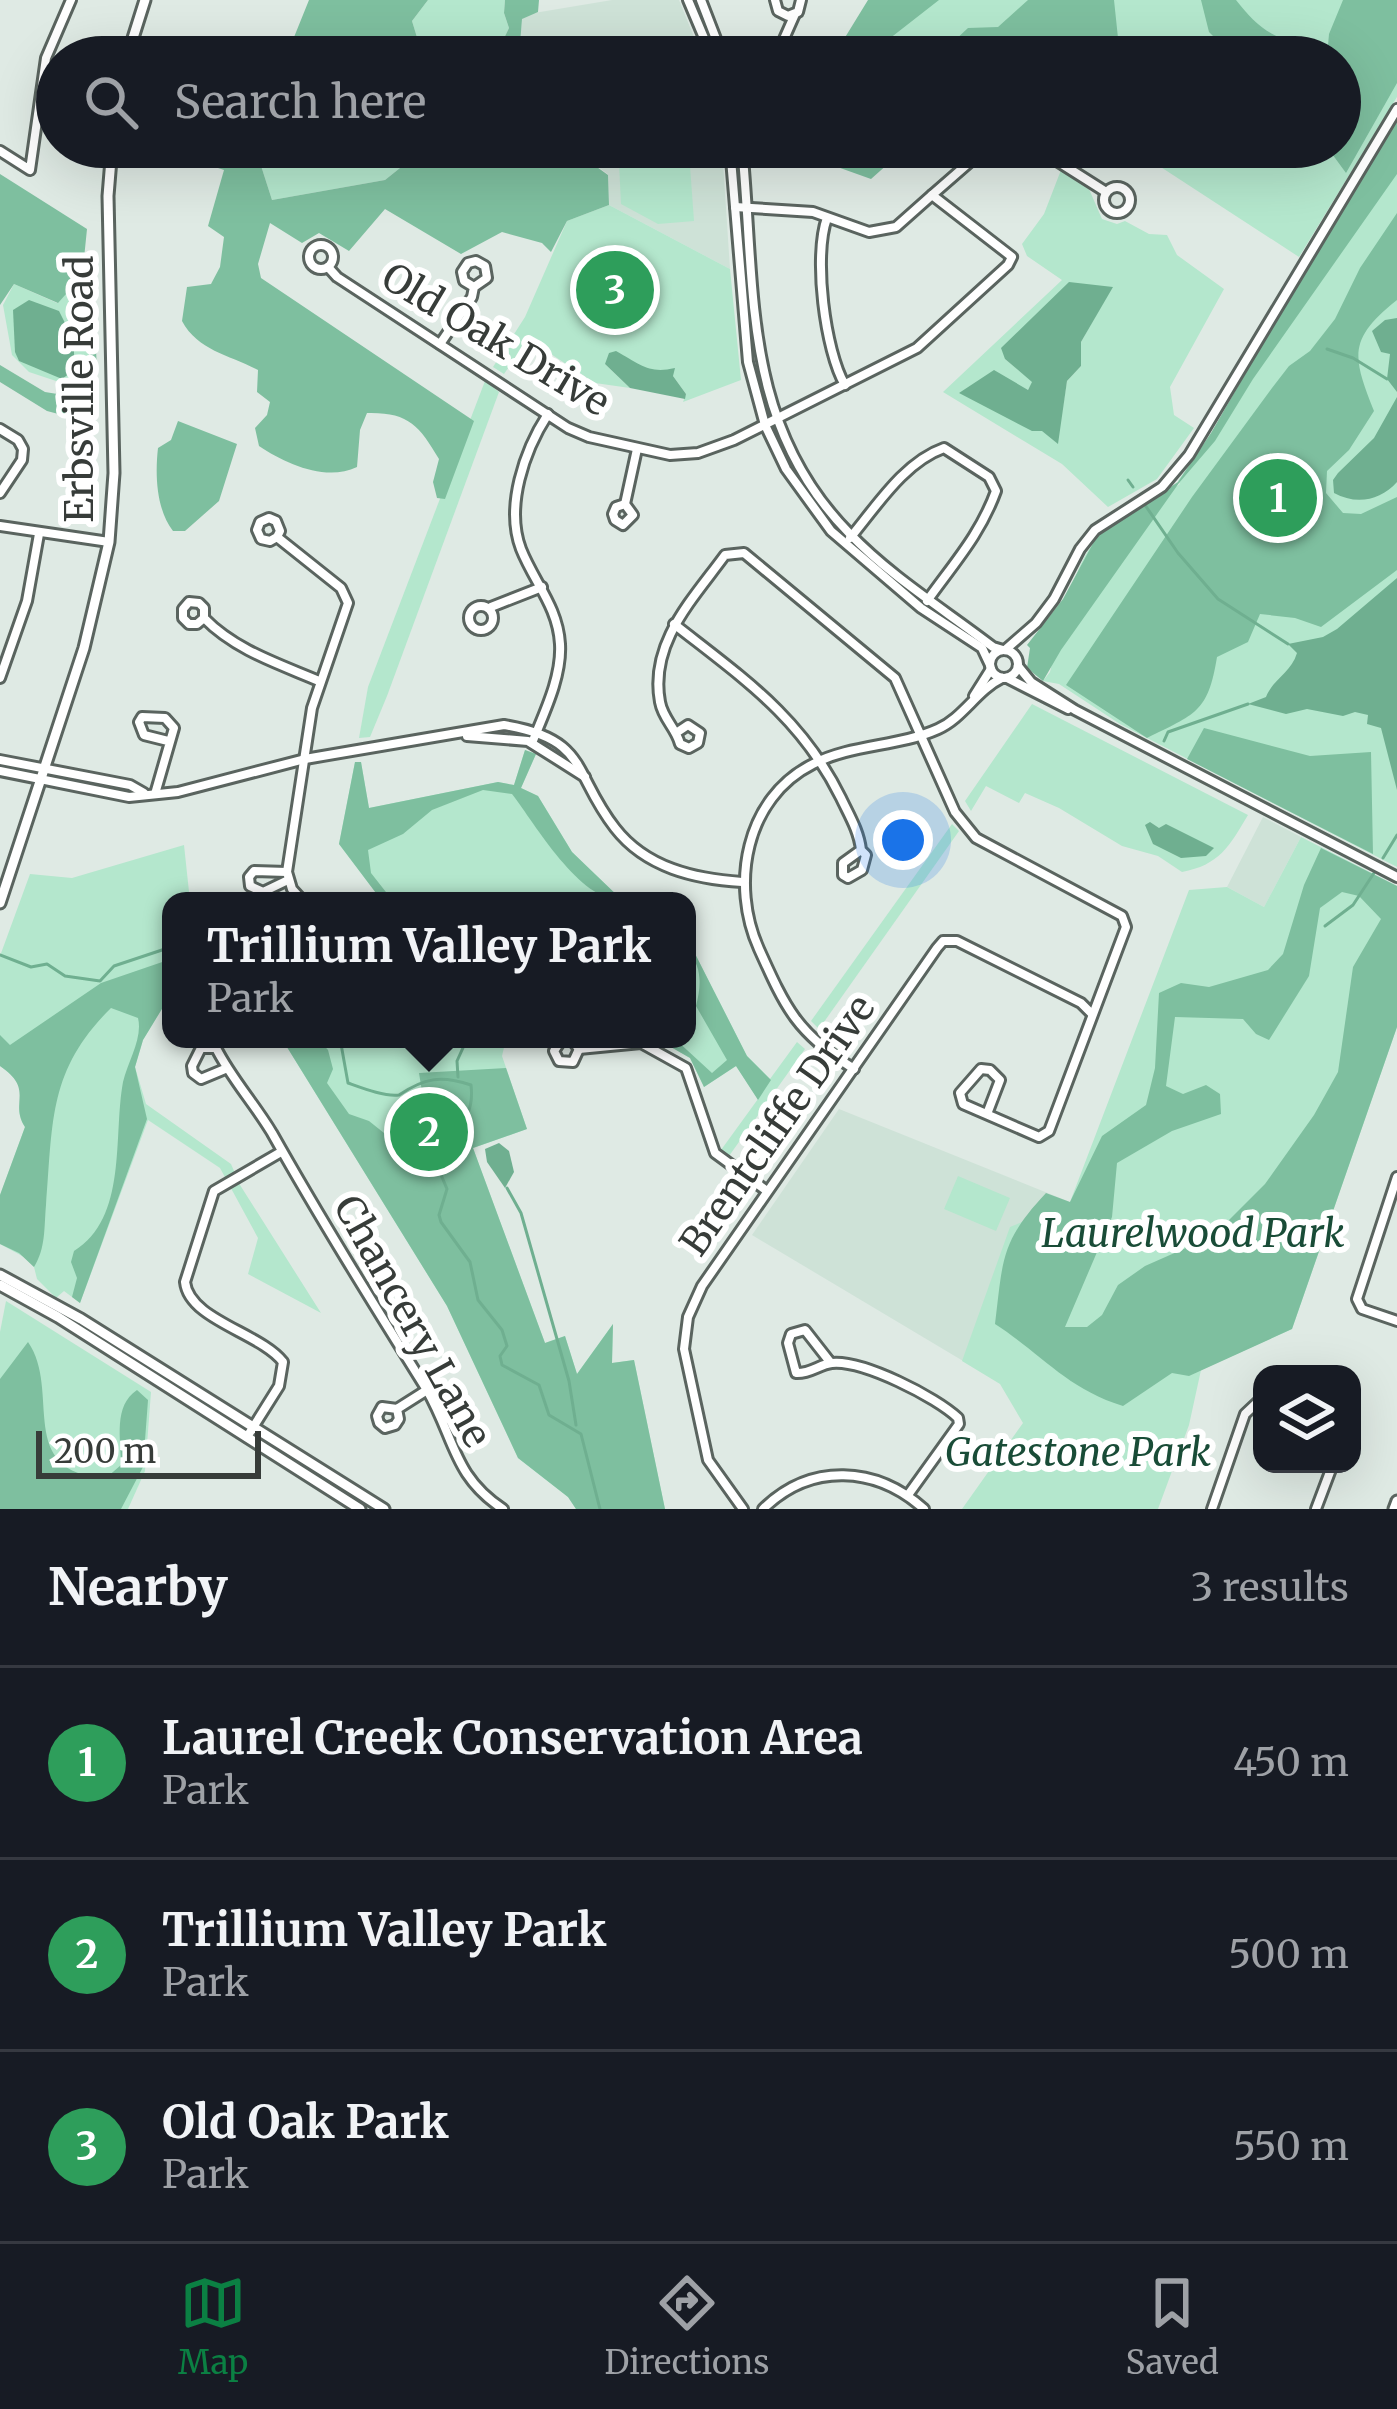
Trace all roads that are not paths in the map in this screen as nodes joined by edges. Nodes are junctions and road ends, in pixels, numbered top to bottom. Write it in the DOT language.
graph roads {
  1 [pos="71,0"];
  2 [pos="145,0"];
  3 [pos="688,0"];
  4 [pos="701,0"];
  5 [pos="775,0"];
  6 [pos="802,0"];
  7 [pos="795,14"];
  8 [pos="56,36"];
  9 [pos="134,36"];
  10 [pos="703,36"];
  11 [pos="716,36"];
  12 [pos="785,36"];
  13 [pos="1397,109"];
  14 [pos="36,128"];
  15 [pos="0,151"];
  16 [pos="110,168"];
  17 [pos="732,168"];
  18 [pos="744,168"];
  19 [pos="963,168"];
  20 [pos="1068,168"];
  21 [pos="1106,192"];
  22 [pos="932,195"];
  23 [pos="748,206"];
  24 [pos="735,207"];
  25 [pos="827,218"];
  26 [pos="328,267"];
  27 [pos="474,286"];
  28 [pos="440,344"];
  29 [pos="845,386"];
  30 [pos="548,415"];
  31 [pos="776,420"];
  32 [pos="765,425"];
  33 [pos="0,429"];
  34 [pos="638,449"];
  35 [pos="0,493"];
  36 [pos="625,504"];
  37 [pos="0,526"];
  38 [pos="39,535"];
  39 [pos="277,537"];
  40 [pos="848,540"];
  41 [pos="109,542"];
  42 [pos="542,587"];
  43 [pos="928,598"];
  44 [pos="491,607"];
  45 [pos="921,608"];
  46 [pos="204,618"];
  47 [pos="1036,622"];
  48 [pos="674,625"];
  49 [pos="1004,650"];
  50 [pos="1017,662"];
  51 [pos="990,667"];
  52 [pos="0,678"];
  53 [pos="1004,678"];
  54 [pos="319,681"];
  55 [pos="971,702"];
  56 [pos="1076,710"];
  57 [pos="537,731"];
  58 [pos="679,731"];
  59 [pos="462,735"];
  60 [pos="921,735"];
  61 [pos="168,742"];
  62 [pos="532,743"];
  63 [pos="305,759"];
  64 [pos="0,760"];
  65 [pos="819,761"];
  66 [pos="0,771"];
  67 [pos="44,776"];
  68 [pos="586,778"];
  69 [pos="150,794"];
  70 [pos="861,850"];
  71 [pos="1397,877"];
  72 [pos="742,882"];
  73 [pos="297,892"];
  74 [pos="0,903"];
  75 [pos="1092,1014"];
  76 [pos="201,1048"];
  77 [pos="216,1048"];
  78 [pos="555,1048"];
  79 [pos="596,1048"];
  80 [pos="653,1048"];
  81 [pos="579,1049"];
  82 [pos="225,1069"];
  83 [pos="854,1069"];
  84 [pos="986,1114"];
  85 [pos="281,1152"];
  86 [pos="1397,1177"];
  87 [pos="767,1191"];
  88 [pos="1393,1204"];
  89 [pos="0,1275"];
  90 [pos="0,1285"];
  91 [pos="1397,1321"];
  92 [pos="830,1362"];
  93 [pos="427,1390"];
  94 [pos="1253,1406"];
  95 [pos="397,1409"];
  96 [pos="250,1432"];
  97 [pos="1330,1473"];
  98 [pos="908,1495"];
  99 [pos="360,1509"];
  100 [pos="384,1509"];
  101 [pos="503,1509"];
  102 [pos="743,1509"];
  103 [pos="764,1509"];
  104 [pos="924,1509"];
  105 [pos="1212,1509"];
  106 [pos="1316,1509"];
  1 -- 8 [label="street"];
  2 -- 9 [label="main road"];
  3 -- 10 [label="street"];
  4 -- 11 [label="street"];
  5 -- 7 [label="street"];
  6 -- 7 [label="street"];
  7 -- 12 [label="street"];
  13 -- 47 [label="street"];
  14 -- 15 [label="street"];
  16 -- 41 [label="main road, Erbsville Road"];
  17 -- 24 [label="street"];
  18 -- 23 [label="street"];
  19 -- 22 [label="street"];
  20 -- 21 [label="street"];
  22 -- 25 [label="street"];
  22 -- 29 [label="street, Old Oak Drive"];
  23 -- 24 [label="street"];
  23 -- 25 [label="street"];
  23 -- 31 [label="street"];
  24 -- 32 [label="street"];
  25 -- 29 [label="street"];
  26 -- 28 [label="street, Old Oak Drive"];
  27 -- 28 [label="street"];
  28 -- 30 [label="street, Old Oak Drive"];
  29 -- 31 [label="street, Old Oak Drive"];
  30 -- 34 [label="street, Old Oak Drive"];
  30 -- 42 [label="street"];
  31 -- 32 [label="street, Old Oak Drive"];
  31 -- 40 [label="street"];
  32 -- 34 [label="street, Old Oak Drive"];
  32 -- 40 [label="street"];
  33 -- 35 [label="street"];
  34 -- 36 [label="street"];
  37 -- 38 [label="street"];
  38 -- 41 [label="street"];
  38 -- 52 [label="street"];
  39 -- 54 [label="street"];
  40 -- 43 [label="street"];
  40 -- 43 [label="street"];
  40 -- 45 [label="street"];
  41 -- 67 [label="main road, Erbsville Road"];
  42 -- 44 [label="street"];
  42 -- 57 [label="street"];
  43 -- 45 [label="street"];
  43 -- 49 [label="street"];
  45 -- 51 [label="street"];
  46 -- 54 [label="street"];
  47 -- 49 [label="street"];
  47 -- 50 [label="street"];
  48 -- 58 [label="street"];
  48 -- 60 [label="street"];
  48 -- 65 [label="street"];
  49 -- 50 [label="street"];
  49 -- 51 [label="street"];
  50 -- 53 [label="street"];
  50 -- 56 [label="street"];
  51 -- 53 [label="street"];
  51 -- 55 [label="street"];
  53 -- 55 [label="street"];
  53 -- 56 [label="street"];
  54 -- 63 [label="street"];
  55 -- 60 [label="street"];
  56 -- 71 [label="street"];
  57 -- 59 [label="street"];
  57 -- 62 [label="street"];
  57 -- 68 [label="street"];
  59 -- 62 [label="street"];
  59 -- 63 [label="street"];
  60 -- 65 [label="street"];
  60 -- 75 [label="street"];
  61 -- 61 [label="street"];
  61 -- 69 [label="street"];
  62 -- 68 [label="street"];
  63 -- 69 [label="street"];
  63 -- 73 [label="street"];
  64 -- 67 [label="street"];
  65 -- 70 [label="street"];
  65 -- 72 [label="street"];
  66 -- 67 [label="street"];
  67 -- 69 [label="street"];
  67 -- 74 [label="main road, Erbsville Road"];
  68 -- 72 [label="street"];
  72 -- 83 [label="street"];
  75 -- 83 [label="street, Brentcliffe Drive"];
  75 -- 84 [label="street"];
  76 -- 82 [label="street"];
  77 -- 82 [label="street"];
  78 -- 81 [label="street"];
  79 -- 81 [label="street"];
  80 -- 87 [label="street"];
  82 -- 85 [label="street, Chancery Lane"];
  83 -- 87 [label="street, Brentcliffe Drive"];
  84 -- 84 [label="street"];
  85 -- 93 [label="street, Chancery Lane"];
  85 -- 96 [label="street"];
  86 -- 88 [label="street"];
  87 -- 102 [label="street, Brentcliffe Drive"];
  88 -- 91 [label="street"];
  89 -- 96 [label="main road"];
  90 -- 96 [label="main road"];
  92 -- 92 [label="street"];
  92 -- 98 [label="street"];
  93 -- 95 [label="street"];
  93 -- 101 [label="street, Chancery Lane"];
  94 -- 105 [label="street"];
  96 -- 99 [label="main road"];
  96 -- 100 [label="main road"];
  97 -- 106 [label="street"];
  98 -- 103 [label="street"];
  98 -- 104 [label="street"];
}
